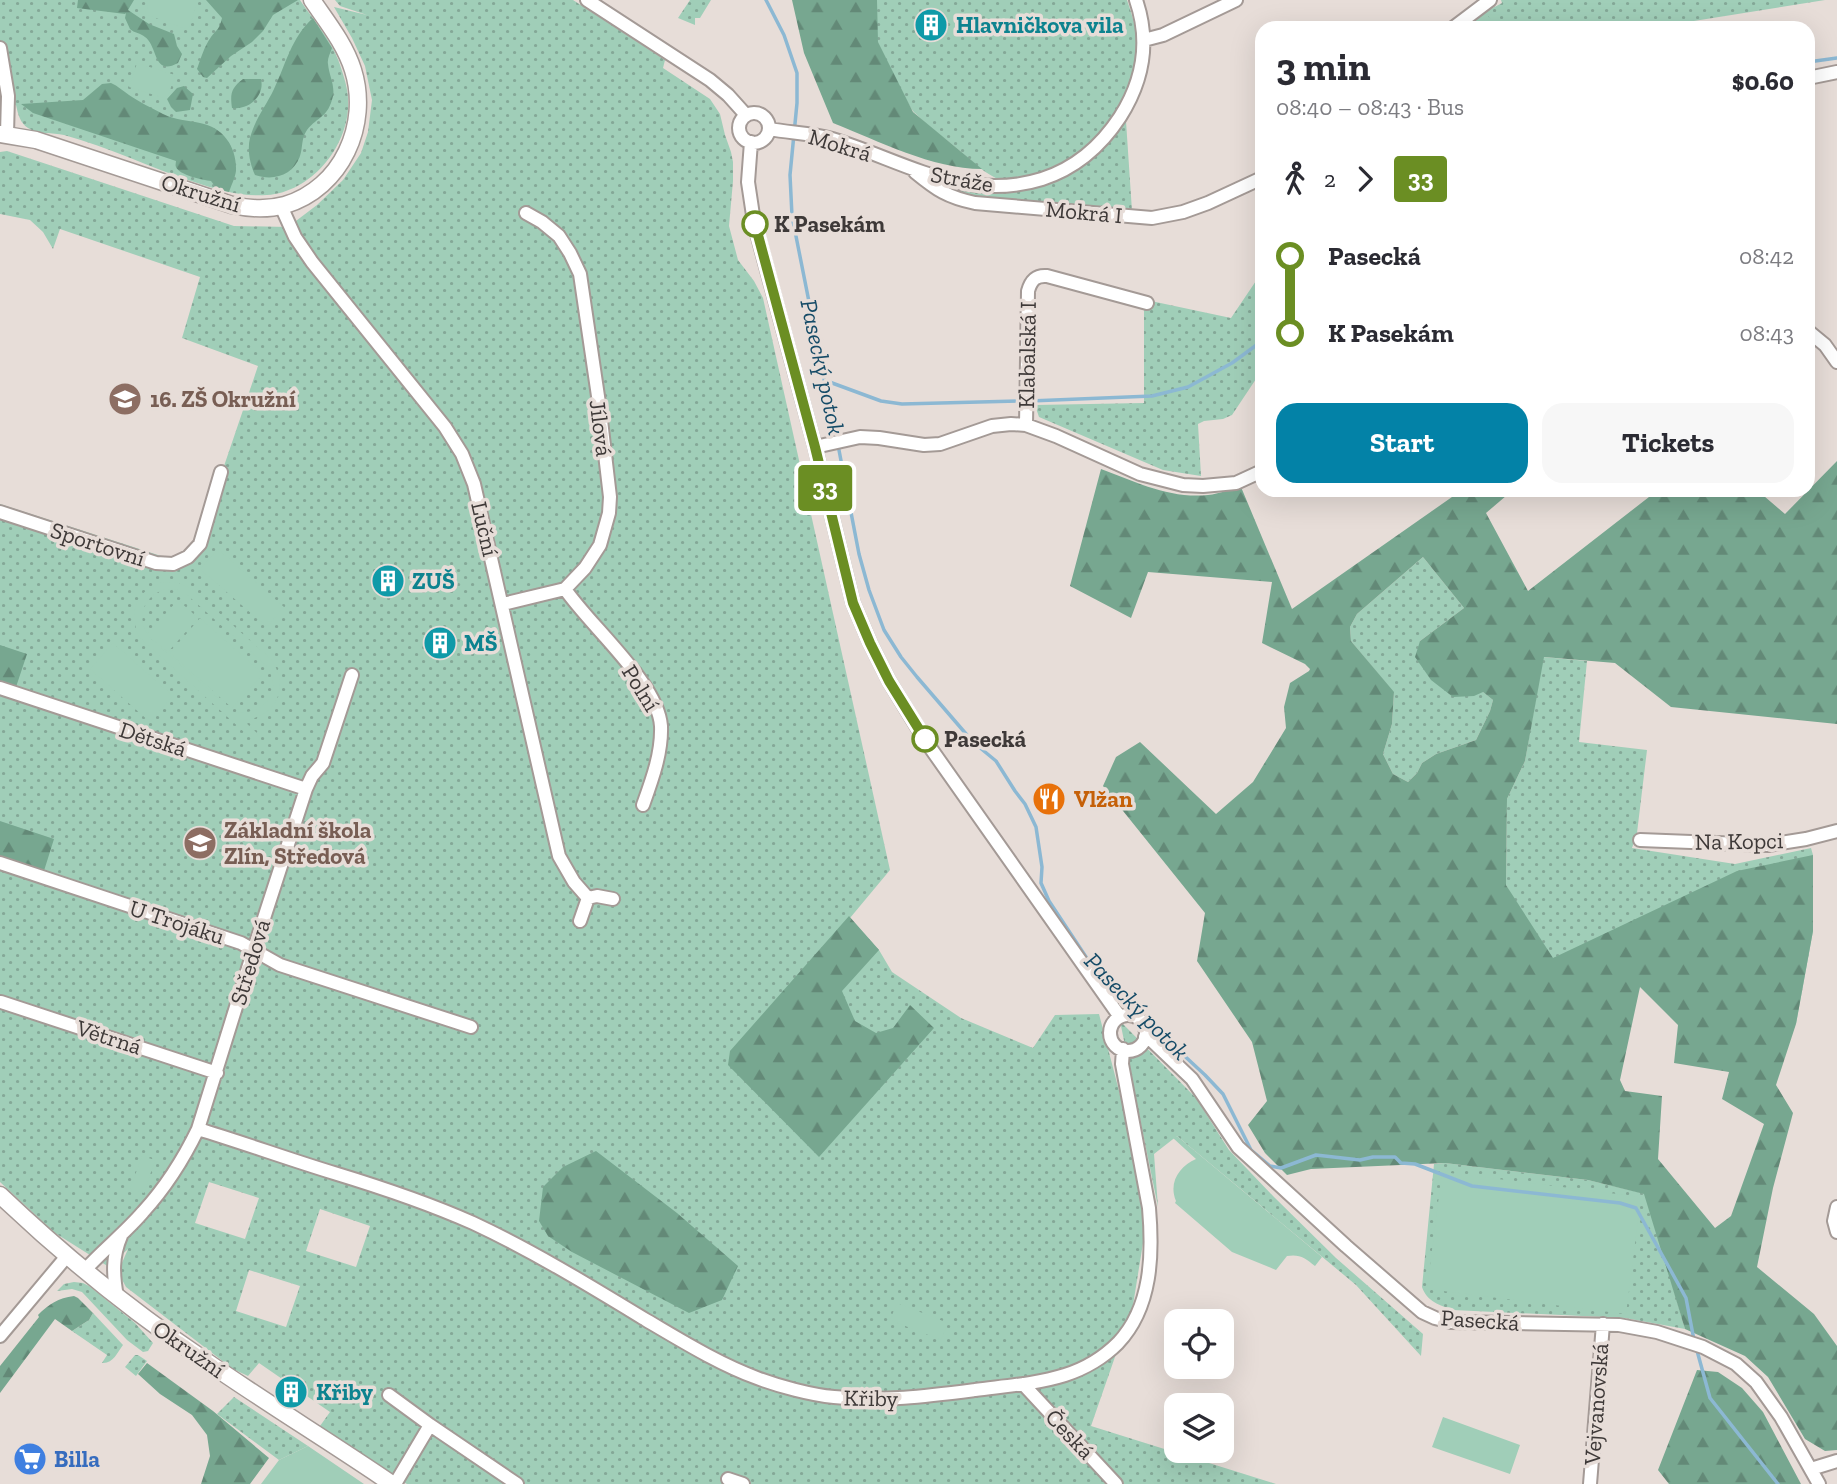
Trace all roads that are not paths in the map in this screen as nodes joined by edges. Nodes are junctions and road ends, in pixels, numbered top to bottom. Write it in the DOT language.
graph roads {
  1 [pos="312,0"];
  2 [pos="587,0"];
  3 [pos="1136,0"];
  4 [pos="1236,0"];
  5 [pos="1490,0"];
  6 [pos="1462,21"];
  7 [pos="1144,40"];
  8 [pos="0,48"];
  9 [pos="2,72"];
  10 [pos="1837,72"];
  11 [pos="1815,77"];
  12 [pos="746,116"];
  13 [pos="769,129"];
  14 [pos="3,134"];
  15 [pos="751,142"];
  16 [pos="909,168"];
  17 [pos="1255,181"];
  18 [pos="281,206"];
  19 [pos="526,213"];
  20 [pos="1147,303"];
  21 [pos="1815,337"];
  22 [pos="1837,362"];
  23 [pos="1026,425"];
  24 [pos="821,445"];
  25 [pos="222,472"];
  26 [pos="1255,474"];
  27 [pos="0,512"];
  28 [pos="565,589"];
  29 [pos="503,604"];
  30 [pos="352,675"];
  31 [pos="0,688"];
  32 [pos="306,789"];
  33 [pos="643,805"];
  34 [pos="1837,831"];
  35 [pos="1640,839"];
  36 [pos="0,863"];
  37 [pos="588,898"];
  38 [pos="613,899"];
  39 [pos="580,920"];
  40 [pos="254,949"];
  41 [pos="1,1002"];
  42 [pos="1121,1017"];
  43 [pos="471,1027"];
  44 [pos="1145,1037"];
  45 [pos="1122,1049"];
  46 [pos="216,1073"];
  47 [pos="198,1129"];
  48 [pos="0,1195"];
  49 [pos="1837,1207"];
  50 [pos="1837,1232"];
  51 [pos="121,1235"];
  52 [pos="68,1256"];
  53 [pos="85,1271"];
  54 [pos="117,1297"];
  55 [pos="1603,1324"];
  56 [pos="0,1336"];
  57 [pos="1023,1384"];
  58 [pos="388,1395"];
  59 [pos="430,1425"];
  60 [pos="1837,1461"];
  61 [pos="1811,1469"];
  62 [pos="728,1479"];
  63 [pos="393,1484"];
  64 [pos="517,1484"];
  65 [pos="743,1484"];
  66 [pos="1116,1484"];
  67 [pos="1590,1484"];
  68 [pos="1819,1484"];
  1 -- 18 [label="street, Okružní"];
  2 -- 12 [label="street"];
  3 -- 7 [label="street, Stráže"];
  4 -- 7 [label="street"];
  5 -- 6 [label="street"];
  7 -- 16 [label="street, Stráže"];
  8 -- 9 [label="street"];
  9 -- 14 [label="street"];
  10 -- 11 [label="street"];
  12 -- 13 [label="street"];
  12 -- 15 [label="street"];
  13 -- 15 [label="street"];
  13 -- 16 [label="street, Mokrá"];
  14 -- 18 [label="street, Okružní"];
  15 -- 24 [label="street, Pasecká"];
  16 -- 17 [label="street, Mokrá I"];
  18 -- 29 [label="street, Luční"];
  19 -- 28 [label="street, Jílová"];
  20 -- 23 [label="street, Klabalská I"];
  21 -- 22 [label="street"];
  23 -- 24 [label="street, Klabalská I"];
  23 -- 26 [label="street, Klabalská I"];
  24 -- 42 [label="street, Pasecká"];
  25 -- 27 [label="street, Sportovní"];
  28 -- 29 [label="street"];
  28 -- 33 [label="street, Polní"];
  29 -- 37 [label="street, Luční"];
  30 -- 32 [label="street, Středová"];
  31 -- 32 [label="street, Dětská"];
  32 -- 40 [label="street, Středová"];
  34 -- 35 [label="street, Na Kopci"];
  36 -- 40 [label="street, U Trojáku"];
  37 -- 38 [label="street"];
  37 -- 39 [label="street"];
  40 -- 43 [label="street, U Trojáku"];
  40 -- 46 [label="street, Středová"];
  41 -- 46 [label="street, Větrná"];
  42 -- 44 [label="street, Pasecká"];
  42 -- 45 [label="street"];
  44 -- 45 [label="street"];
  44 -- 55 [label="street, Pasecká"];
  45 -- 57 [label="street, Křiby"];
  46 -- 47 [label="street, Středová"];
  47 -- 51 [label="street, Středová"];
  47 -- 57 [label="street, Křiby"];
  48 -- 52 [label="street, Okružní"];
  49 -- 50 [label="street"];
  51 -- 53 [label="street, Středová"];
  51 -- 54 [label="street"];
  52 -- 53 [label="street, Okružní"];
  52 -- 56 [label="street"];
  53 -- 54 [label="street, Okružní"];
  54 -- 63 [label="street, Okružní"];
  55 -- 61 [label="street, Pasecká"];
  55 -- 67 [label="street, Vejvanovská"];
  57 -- 66 [label="street, Česká"];
  58 -- 59 [label="street"];
  59 -- 63 [label="street"];
  59 -- 64 [label="street"];
  60 -- 61 [label="street"];
  61 -- 68 [label="street, Pasecká"];
  62 -- 65 [label="street"];
}
